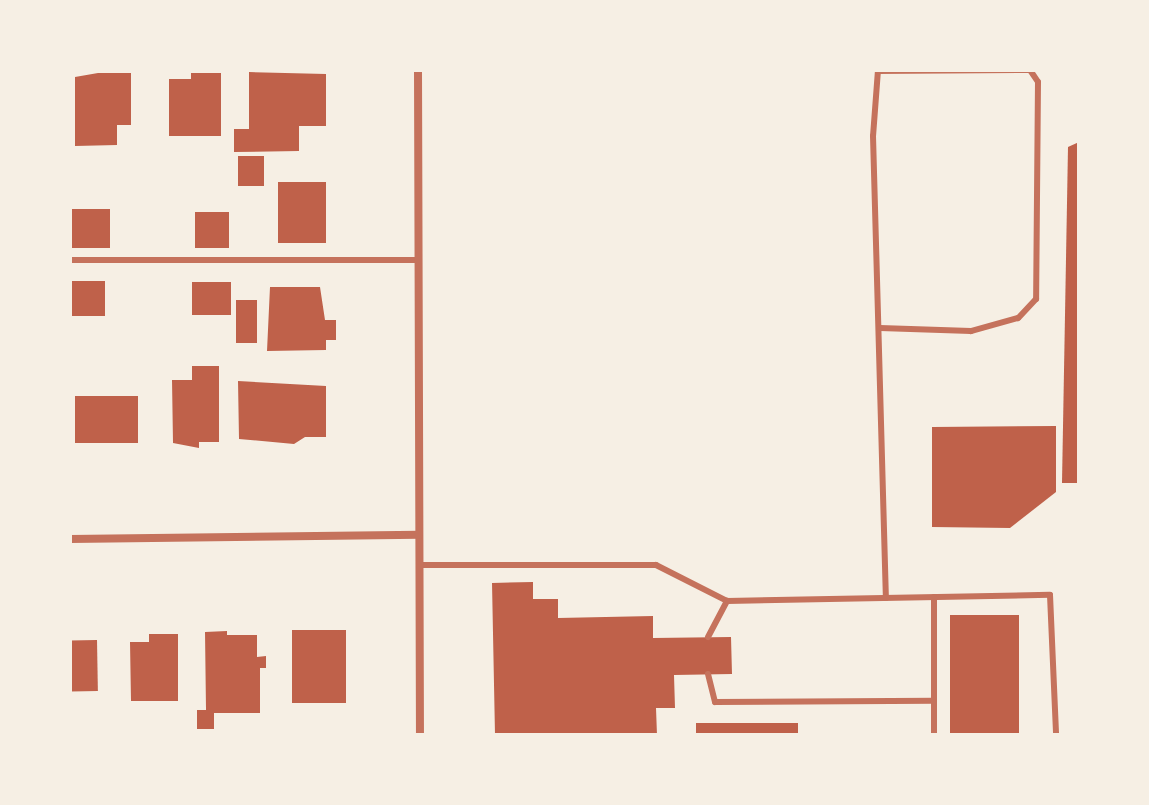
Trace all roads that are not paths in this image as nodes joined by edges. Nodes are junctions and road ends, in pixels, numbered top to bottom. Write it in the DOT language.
graph roads {
  1 [pos="418,70"];
  2 [pos="878,70"];
  3 [pos="70,260"];
  4 [pos="418,260"];
  5 [pos="880,328"];
  6 [pos="419,535"];
  7 [pos="70,539"];
  8 [pos="420,565"];
  9 [pos="934,597"];
  10 [pos="886,598"];
  11 [pos="727,601"];
  12 [pos="708,637"];
  13 [pos="708,674"];
  14 [pos="934,701"];
  15 [pos="420,735"];
  16 [pos="934,735"];
  17 [pos="1056,735"];
  1 -- 4 [label="street"];
  2 -- 5 [label="lane"];
  2 -- 5 [label="lane"];
  3 -- 4 [label="lane"];
  4 -- 6 [label="street"];
  5 -- 10 [label="lane"];
  6 -- 7 [label="street"];
  6 -- 8 [label="street"];
  8 -- 11 [label="lane"];
  8 -- 15 [label="street"];
  9 -- 10 [label="lane"];
  9 -- 14 [label="lane"];
  9 -- 17 [label="lane"];
  10 -- 11 [label="lane"];
  11 -- 12 [label="lane"];
  13 -- 14 [label="lane"];
  14 -- 16 [label="lane"];
}
